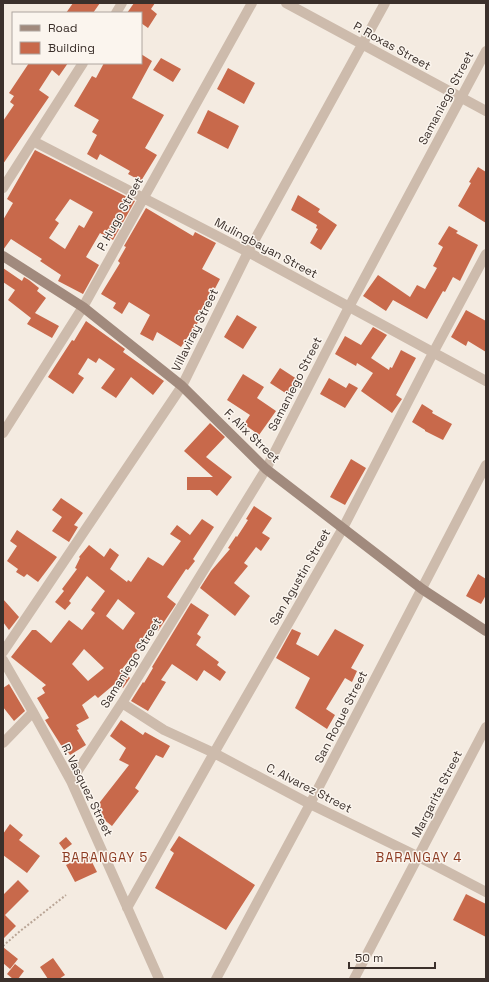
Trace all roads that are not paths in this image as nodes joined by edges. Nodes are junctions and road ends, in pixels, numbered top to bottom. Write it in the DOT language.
graph roads {
  1 [pos="122,3"];
  2 [pos="252,3"];
  3 [pos="286,3"];
  4 [pos="385,3"];
  5 [pos="117,12"];
  6 [pos="363,45"];
  7 [pos="486,50"];
  8 [pos="83,64"];
  9 [pos="461,98"];
  10 [pos="486,111"];
  11 [pos="33,141"];
  12 [pos="3,188"];
  13 [pos="143,198"];
  14 [pos="248,252"];
  15 [pos="486,254"];
  16 [pos="3,256"];
  17 [pos="83,307"];
  18 [pos="349,307"];
  19 [pos="432,353"];
  20 [pos="486,381"];
  21 [pos="182,386"];
  22 [pos="3,433"];
  23 [pos="486,465"];
  24 [pos="266,469"];
  25 [pos="343,528"];
  26 [pos="422,589"];
  27 [pos="486,631"];
  28 [pos="3,652"];
  29 [pos="3,660"];
  30 [pos="122,703"];
  31 [pos="34,712"];
  32 [pos="486,727"];
  33 [pos="3,743"];
  34 [pos="214,753"];
  35 [pos="70,781"];
  36 [pos="310,804"];
  37 [pos="419,857"];
  38 [pos="486,892"];
  39 [pos="127,908"];
  40 [pos="159,979"];
  41 [pos="216,979"];
  42 [pos="354,979"];
  1 -- 5 [label="street"];
  2 -- 13 [label="street, P. Hugo Street"];
  3 -- 6 [label="street, P. Roxas Street"];
  4 -- 6 [label="street, Villaviray Street"];
  6 -- 9 [label="street, P. Roxas Street"];
  6 -- 14 [label="street, Villaviray Street"];
  7 -- 9 [label="street, Samaniego Street"];
  8 -- 11 [label="street"];
  9 -- 10 [label="street, P. Roxas Street"];
  9 -- 18 [label="street, Samaniego Street"];
  11 -- 12 [label="street"];
  11 -- 13 [label="street, Mulingbayan Street"];
  13 -- 14 [label="street, Mulingbayan Street"];
  13 -- 17 [label="street, P. Hugo Street"];
  14 -- 18 [label="street, Mulingbayan Street"];
  14 -- 21 [label="street, Villaviray Street"];
  15 -- 19 [label="street, San Agustin Street"];
  16 -- 17 [label="main road, F. Alix Street"];
  17 -- 21 [label="main road, F. Alix Street"];
  17 -- 22 [label="street, P. Hugo Street"];
  18 -- 19 [label="street, Mulingbayan Street"];
  18 -- 24 [label="street, Samaniego Street"];
  19 -- 20 [label="street, Mulingbayan Street"];
  19 -- 25 [label="street, San Agustin Street"];
  21 -- 24 [label="main road, F. Alix Street"];
  21 -- 28 [label="street, Villaviray Street"];
  23 -- 26 [label="street, San Roque Street"];
  24 -- 25 [label="main road, F. Alix Street"];
  24 -- 30 [label="street, Samaniego Street"];
  25 -- 26 [label="main road, F. Alix Street"];
  25 -- 34 [label="street, San Agustin Street"];
  26 -- 27 [label="main road, F. Alix Street"];
  26 -- 36 [label="street, San Roque Street"];
  29 -- 31 [label="street, R. Vasquez Street"];
  30 -- 34 [label="street, C. Alvarez Street"];
  30 -- 35 [label="street, Samaniego Street"];
  31 -- 33 [label="street"];
  31 -- 35 [label="street, R. Vasquez Street"];
  32 -- 37 [label="street, Margarita Street"];
  34 -- 36 [label="street, C. Alvarez Street"];
  34 -- 39 [label="street, San Agustin Street"];
  35 -- 39 [label="street, R. Vasquez Street"];
  36 -- 37 [label="street, C. Alvarez Street"];
  36 -- 41 [label="street, San Roque Street"];
  37 -- 38 [label="street, C. Alvarez Street"];
  37 -- 42 [label="street, Margarita Street"];
  39 -- 40 [label="street, R. Vasquez Street"];
}
